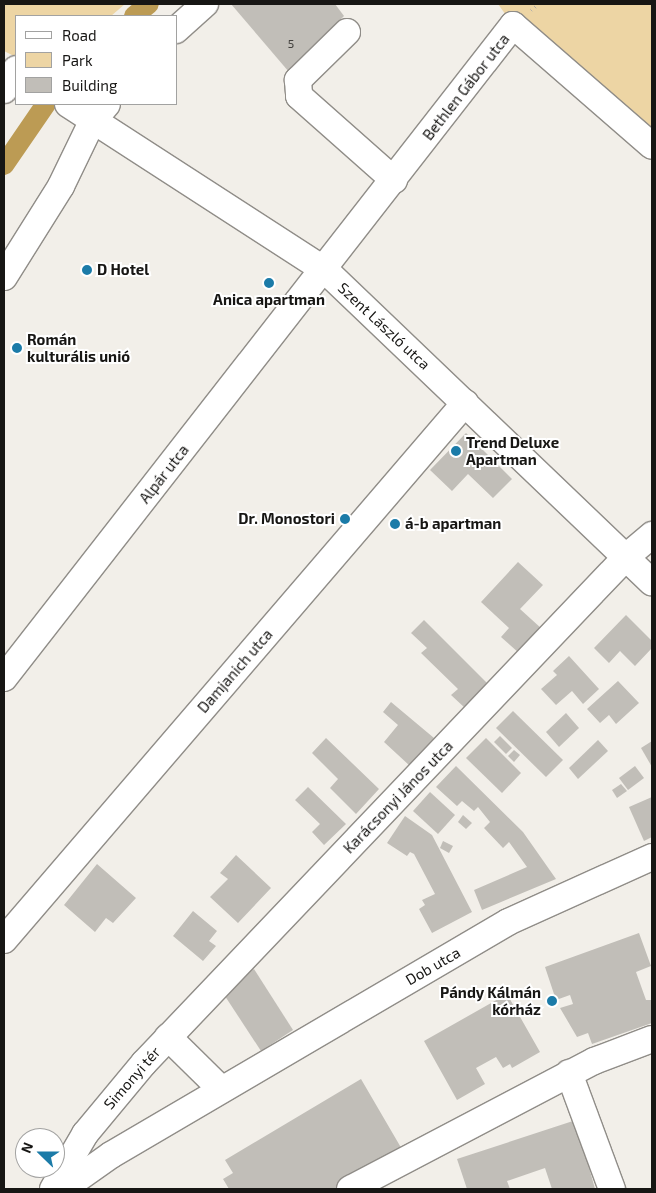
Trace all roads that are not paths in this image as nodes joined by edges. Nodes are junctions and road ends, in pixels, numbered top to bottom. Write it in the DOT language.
graph roads {
  1 [pos="205,4"];
  2 [pos="178,28"];
  3 [pos="347,32"];
  4 [pos="4,57"];
  5 [pos="15,67"];
  6 [pos="15,70"];
  7 [pos="4,90"];
  8 [pos="87,111"];
  9 [pos="652,146"];
  10 [pos="394,180"];
  11 [pos="324,270"];
  12 [pos="4,277"];
  13 [pos="466,403"];
  14 [pos="652,535"];
  15 [pos="627,556"];
  16 [pos="652,582"];
  17 [pos="4,678"];
  18 [pos="652,858"];
  19 [pos="4,940"];
  20 [pos="168,1037"];
  21 [pos="652,1039"];
  22 [pos="569,1073"];
  23 [pos="221,1090"];
  24 [pos="85,1134"];
  25 [pos="111,1155"];
  26 [pos="53,1189"];
  27 [pos="63,1189"];
  28 [pos="350,1189"];
  29 [pos="612,1189"];
  1 -- 2 [label="street"];
  3 -- 10 [label="street"];
  4 -- 5 [label="street"];
  6 -- 7 [label="street"];
  8 -- 11 [label="street, Szent László utca"];
  8 -- 12 [label="street"];
  9 -- 10 [label="street, Bethlen Gábor utca"];
  10 -- 11 [label="street, Bethlen Gábor utca"];
  11 -- 13 [label="street, Szent László utca"];
  11 -- 17 [label="street, Alpár utca"];
  13 -- 15 [label="street, Szent László utca"];
  13 -- 19 [label="street, Damjanich utca"];
  14 -- 15 [label="street"];
  15 -- 16 [label="street, Szent László utca"];
  15 -- 20 [label="street, Karácsonyi János utca"];
  18 -- 23 [label="street, Dob utca"];
  20 -- 23 [label="street, Simonyi tér"];
  20 -- 24 [label="street, Simonyi tér"];
  21 -- 22 [label="street"];
  22 -- 28 [label="street"];
  22 -- 29 [label="street"];
  23 -- 25 [label="street"];
  24 -- 25 [label="street"];
  24 -- 26 [label="street, Simonyi tér"];
  25 -- 27 [label="street"];
}
